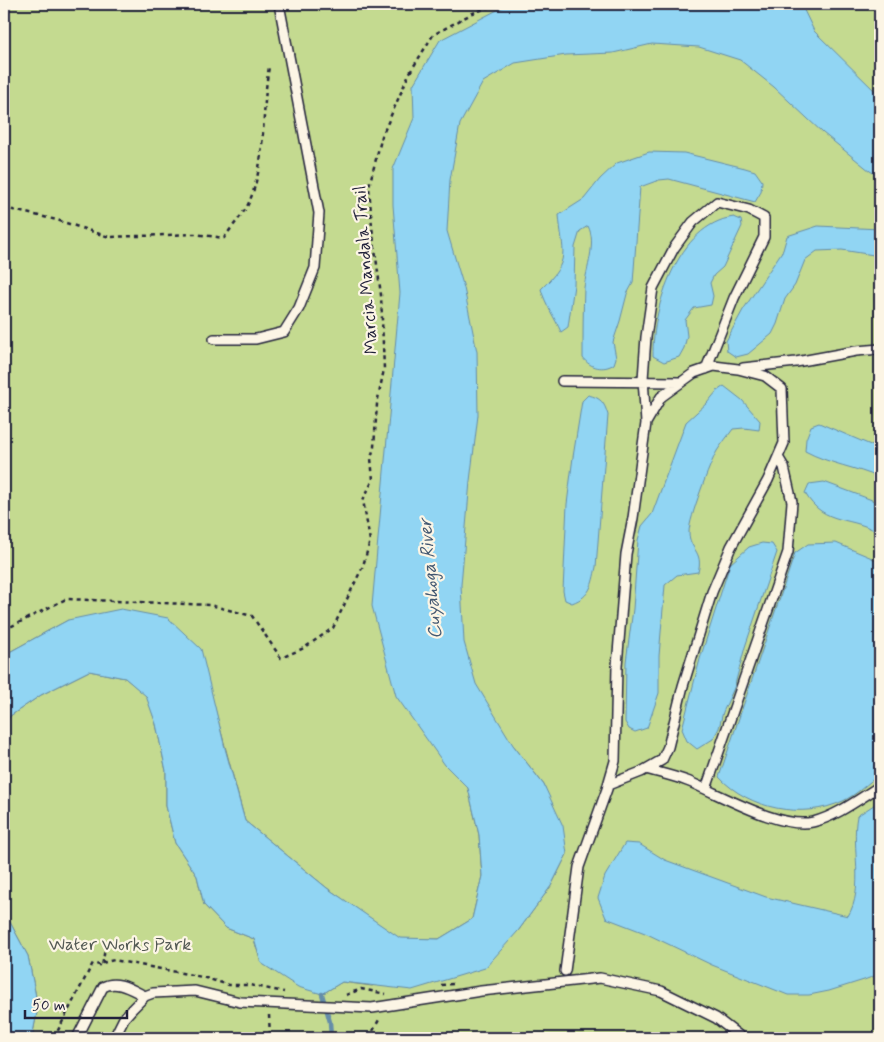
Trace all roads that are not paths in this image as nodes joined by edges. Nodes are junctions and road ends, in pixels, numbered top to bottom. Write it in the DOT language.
graph roads {
  1 [pos="279,4"];
  2 [pos="214,339"];
  3 [pos="880,349"];
  4 [pos="706,369"];
  5 [pos="738,369"];
  6 [pos="562,381"];
  7 [pos="644,382"];
  8 [pos="680,382"];
  9 [pos="646,423"];
  10 [pos="778,457"];
  11 [pos="646,769"];
  12 [pos="608,785"];
  13 [pos="880,786"];
  14 [pos="706,789"];
  15 [pos="565,971"];
  16 [pos="145,996"];
  17 [pos="77,1038"];
  18 [pos="114,1038"];
  19 [pos="742,1038"];
  1 -- 2 [label="lane"];
  3 -- 5 [label="lane"];
  4 -- 5 [label="lane"];
  4 -- 7 [label="lane"];
  4 -- 8 [label="lane"];
  5 -- 10 [label="lane"];
  6 -- 7 [label="lane"];
  7 -- 8 [label="lane"];
  7 -- 9 [label="lane"];
  8 -- 9 [label="lane"];
  9 -- 12 [label="lane"];
  10 -- 11 [label="lane"];
  10 -- 14 [label="lane"];
  11 -- 12 [label="lane"];
  11 -- 14 [label="lane"];
  12 -- 15 [label="lane"];
  13 -- 14 [label="lane"];
  16 -- 17 [label="lane"];
  16 -- 18 [label="lane"];
  16 -- 19 [label="lane"];
}
